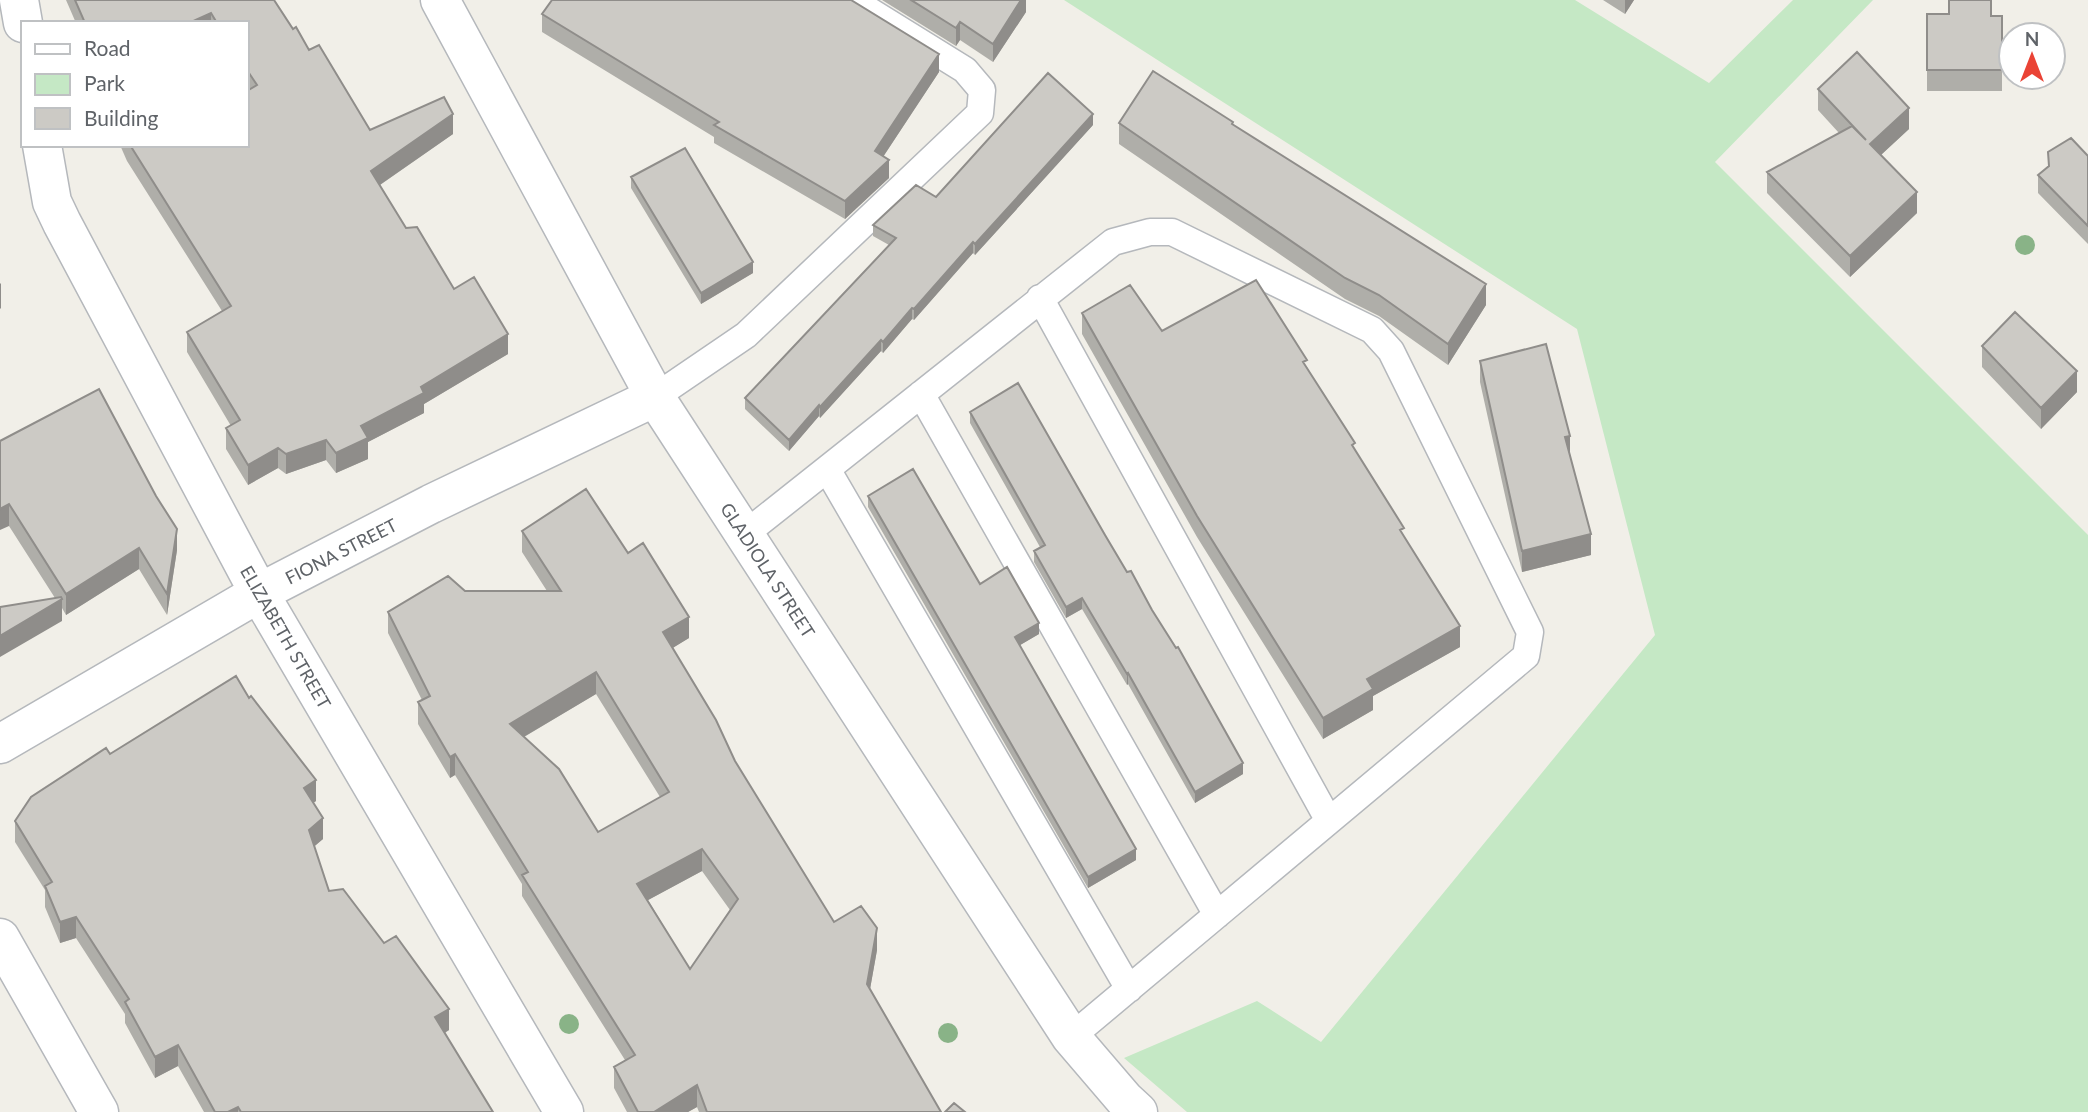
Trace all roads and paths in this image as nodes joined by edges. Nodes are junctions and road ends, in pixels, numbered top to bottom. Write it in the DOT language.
graph roads {
  1 [pos="19,0"];
  2 [pos="440,0"];
  3 [pos="852,0"];
  4 [pos="23,21"];
  5 [pos="42,147"];
  6 [pos="1040,298"];
  7 [pos="921,394"];
  8 [pos="655,397"];
  9 [pos="827,468"];
  10 [pos="745,534"];
  11 [pos="259,593"];
  12 [pos="0,744"];
  13 [pos="1329,821"];
  14 [pos="1217,915"];
  15 [pos="0,938"];
  16 [pos="1129,989"];
  17 [pos="1071,1037"];
  18 [pos="99,1112"];
  19 [pos="565,1112"];
  20 [pos="1138,1112"];
  1 -- 4 [label="street"];
  2 -- 8 [label="street, GLADIOLA STREET"];
  3 -- 8 [label="lane"];
  5 -- 11 [label="street, ELIZABETH STREET"];
  6 -- 7 [label="lane"];
  6 -- 13 [label="lane"];
  6 -- 13 [label="lane"];
  7 -- 9 [label="lane"];
  7 -- 14 [label="lane"];
  8 -- 10 [label="street, GLADIOLA STREET"];
  8 -- 11 [label="street, FIONA STREET"];
  9 -- 10 [label="lane"];
  9 -- 16 [label="lane"];
  10 -- 17 [label="street, GLADIOLA STREET"];
  11 -- 12 [label="street, FIONA STREET"];
  11 -- 19 [label="street, ELIZABETH STREET"];
  13 -- 14 [label="lane"];
  14 -- 16 [label="lane"];
  15 -- 18 [label="street"];
  16 -- 17 [label="lane"];
  17 -- 20 [label="street, GLADIOLA STREET"];
}
